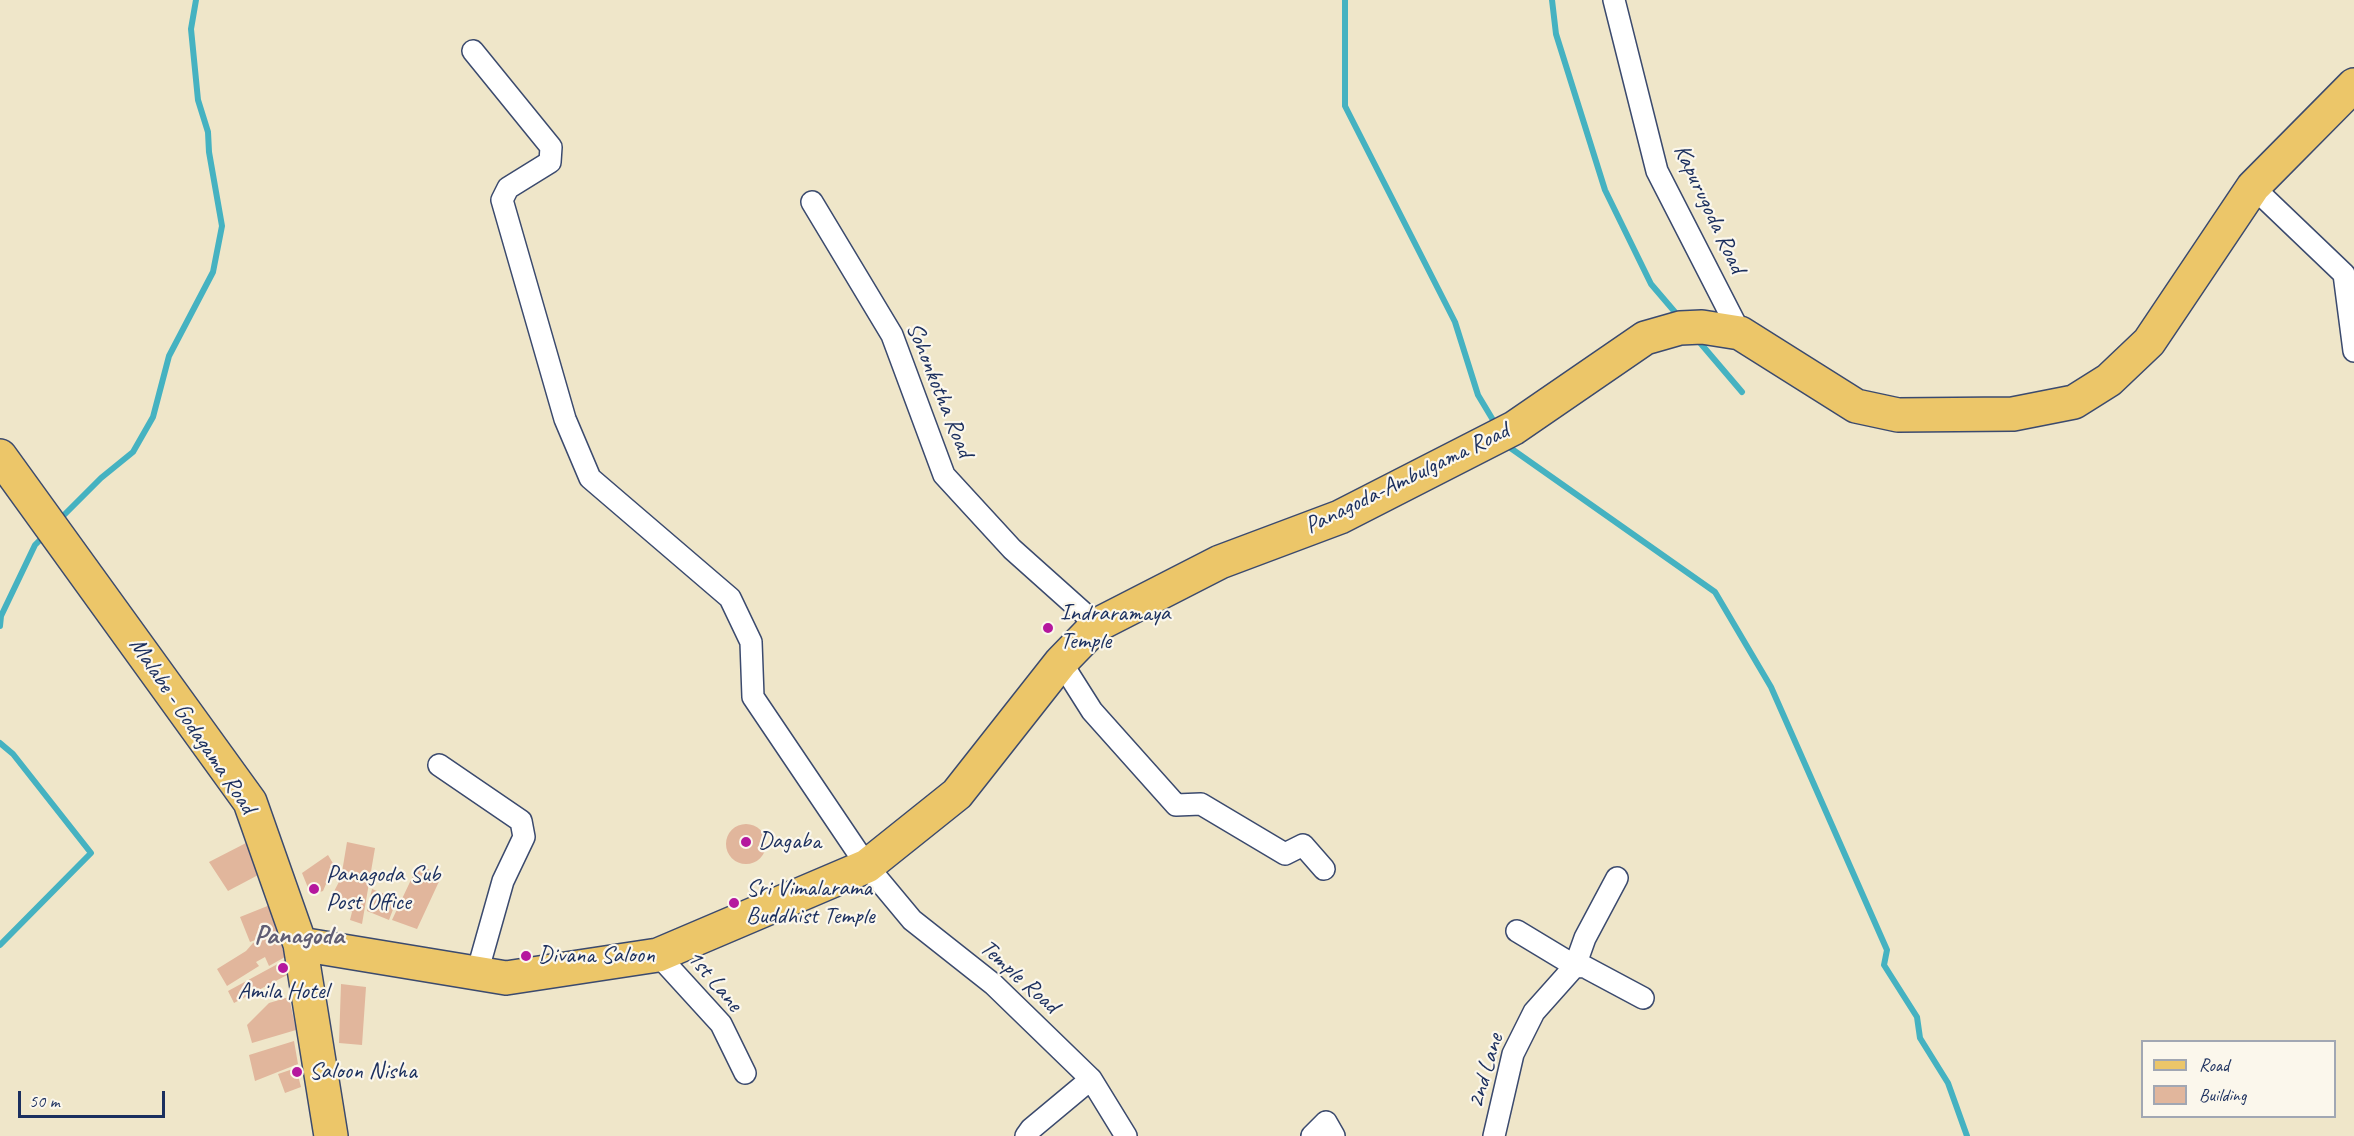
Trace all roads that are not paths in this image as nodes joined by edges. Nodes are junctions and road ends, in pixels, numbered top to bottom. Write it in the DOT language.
graph roads {
  1 [pos="1614,0"];
  2 [pos="473,51"];
  3 [pos="2354,85"];
  4 [pos="2253,187"];
  5 [pos="812,202"];
  6 [pos="1740,333"];
  7 [pos="2354,351"];
  8 [pos="0,456"];
  9 [pos="1097,625"];
  10 [pos="1061,662"];
  11 [pos="439,765"];
  12 [pos="867,866"];
  13 [pos="1324,869"];
  14 [pos="1617,878"];
  15 [pos="1517,931"];
  16 [pos="300,944"];
  17 [pos="658,955"];
  18 [pos="1575,966"];
  19 [pos="477,973"];
  20 [pos="1643,998"];
  21 [pos="745,1073"];
  22 [pos="1091,1079"];
  23 [pos="331,1136"];
  24 [pos="1026,1136"];
  25 [pos="1126,1136"];
  26 [pos="1312,1136"];
  27 [pos="1334,1136"];
  28 [pos="1494,1136"];
  1 -- 6 [label="street, Kapurugoda Road"];
  2 -- 12 [label="street, Temple Road"];
  3 -- 4 [label="main road, Panagoda-Ambulgama Road"];
  4 -- 6 [label="main road, Panagoda-Ambulgama Road"];
  4 -- 7 [label="street"];
  5 -- 9 [label="street, Sohonkotha Road"];
  6 -- 9 [label="main road, Panagoda-Ambulgama Road"];
  8 -- 16 [label="main road, Malabe - Godagama Road"];
  9 -- 10 [label="main road, Panagoda-Ambulgama Road"];
  10 -- 12 [label="main road, Panagoda-Ambulgama Road"];
  10 -- 13 [label="street"];
  11 -- 19 [label="street"];
  12 -- 17 [label="main road, Panagoda-Ambulgama Road"];
  12 -- 22 [label="street, Temple Road"];
  14 -- 18 [label="street"];
  15 -- 18 [label="street"];
  16 -- 19 [label="main road, Panagoda-Ambulgama Road"];
  16 -- 23 [label="main road, Malabe - Godagama Road"];
  17 -- 19 [label="main road, Panagoda-Ambulgama Road"];
  17 -- 21 [label="street, 1st Lane"];
  18 -- 20 [label="street"];
  18 -- 28 [label="street, 2nd Lane"];
  22 -- 24 [label="street"];
  22 -- 25 [label="street, Temple Road"];
  26 -- 27 [label="street"];
}
